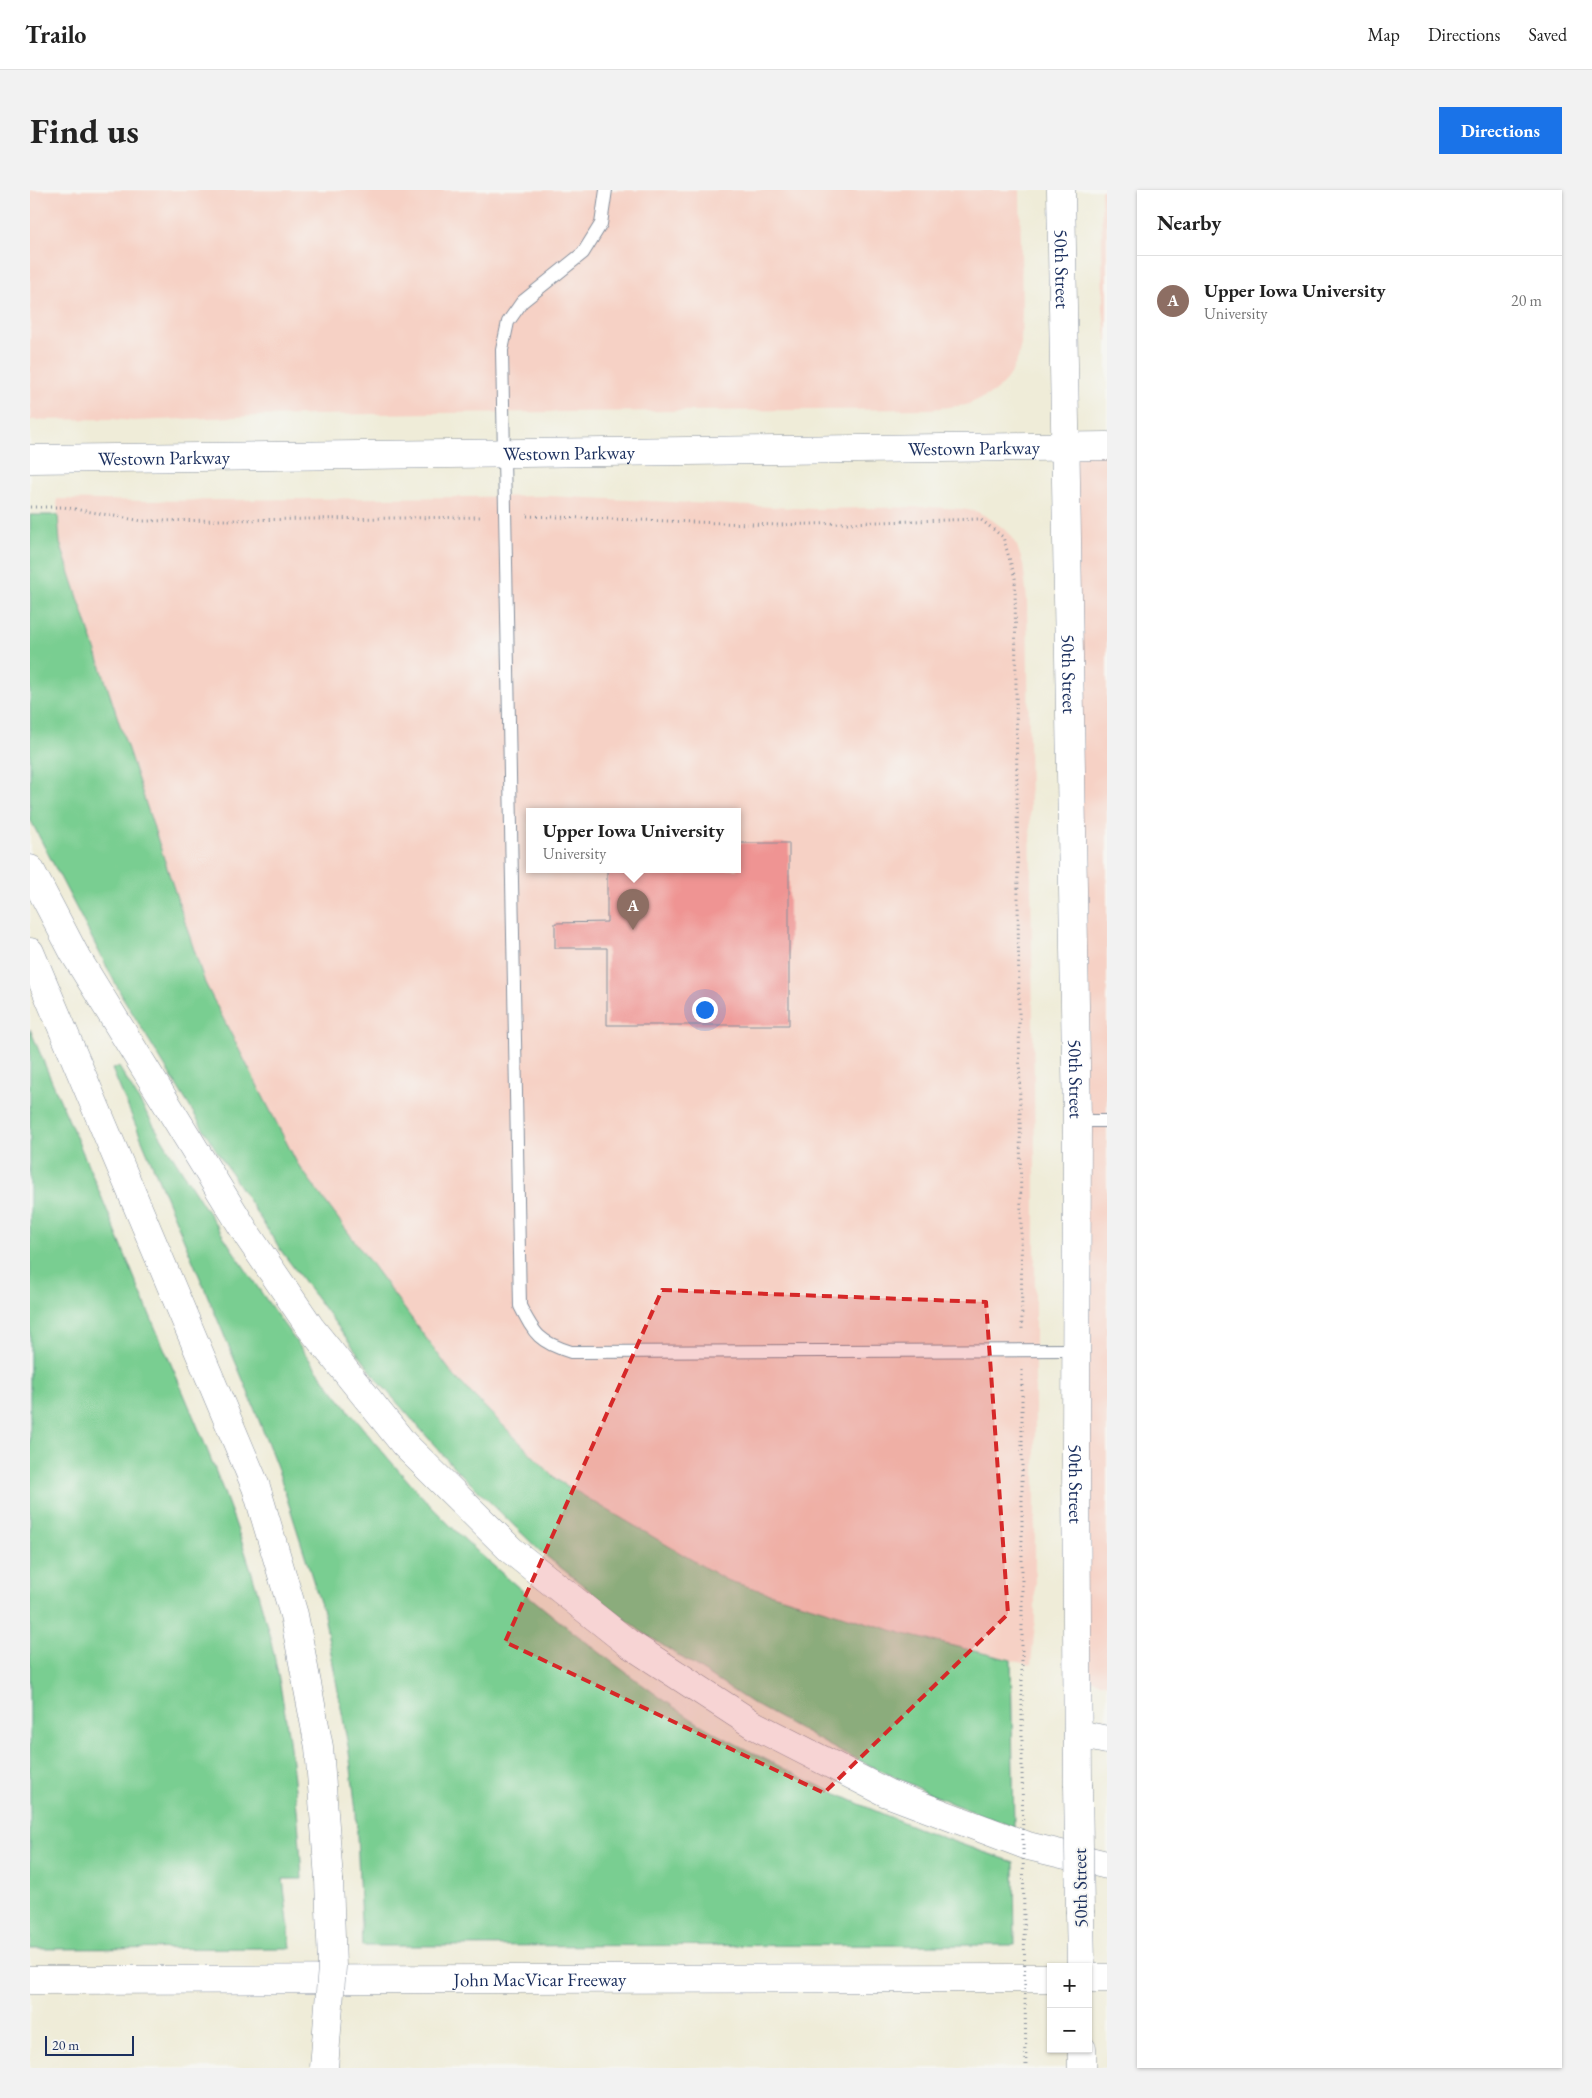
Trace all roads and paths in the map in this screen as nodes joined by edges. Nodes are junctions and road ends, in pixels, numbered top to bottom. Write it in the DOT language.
graph roads {
  1 [pos="606,190"];
  2 [pos="1061,190"];
  3 [pos="1067,446"];
  4 [pos="1107,446"];
  5 [pos="504,452"];
  6 [pos="30,459"];
  7 [pos="30,507"];
  8 [pos="42,507"];
  9 [pos="980,519"];
  10 [pos="30,869"];
  11 [pos="30,952"];
  12 [pos="1077,1121"];
  13 [pos="1107,1121"];
  14 [pos="1022,1350"];
  15 [pos="1076,1350"];
  16 [pos="1078,1734"];
  17 [pos="1107,1740"];
  18 [pos="1107,1865"];
  19 [pos="1081,1963"];
  20 [pos="1047,1978"];
  21 [pos="1092,1978"];
  22 [pos="1107,1978"];
  23 [pos="30,1980"];
  24 [pos="1082,2053"];
  25 [pos="324,2068"];
  26 [pos="1026,2068"];
  27 [pos="1082,2068"];
  1 -- 5 [label="lane"];
  2 -- 3 [label="main road, 50th Street"];
  3 -- 4 [label="main road, Westown Parkway"];
  3 -- 5 [label="main road, Westown Parkway"];
  3 -- 12 [label="main road, 50th Street"];
  5 -- 6 [label="main road, Westown Parkway"];
  5 -- 14 [label="lane"];
  7 -- 8 [label="path"];
  9 -- 14 [label="path"];
  10 -- 18 [label="main road"];
  11 -- 25 [label="main road, bridge"];
  12 -- 13 [label="lane"];
  12 -- 15 [label="main road, 50th Street"];
  14 -- 15 [label="lane"];
  14 -- 26 [label="path, bridge"];
  15 -- 16 [label="main road, 50th Street"];
  16 -- 17 [label="main road"];
  16 -- 19 [label="main road, 50th Street, bridge"];
  20 -- 23 [label="main road, John MacVicar Freeway"];
  21 -- 22 [label="main road"];
  24 -- 27 [label="main road"];
}
